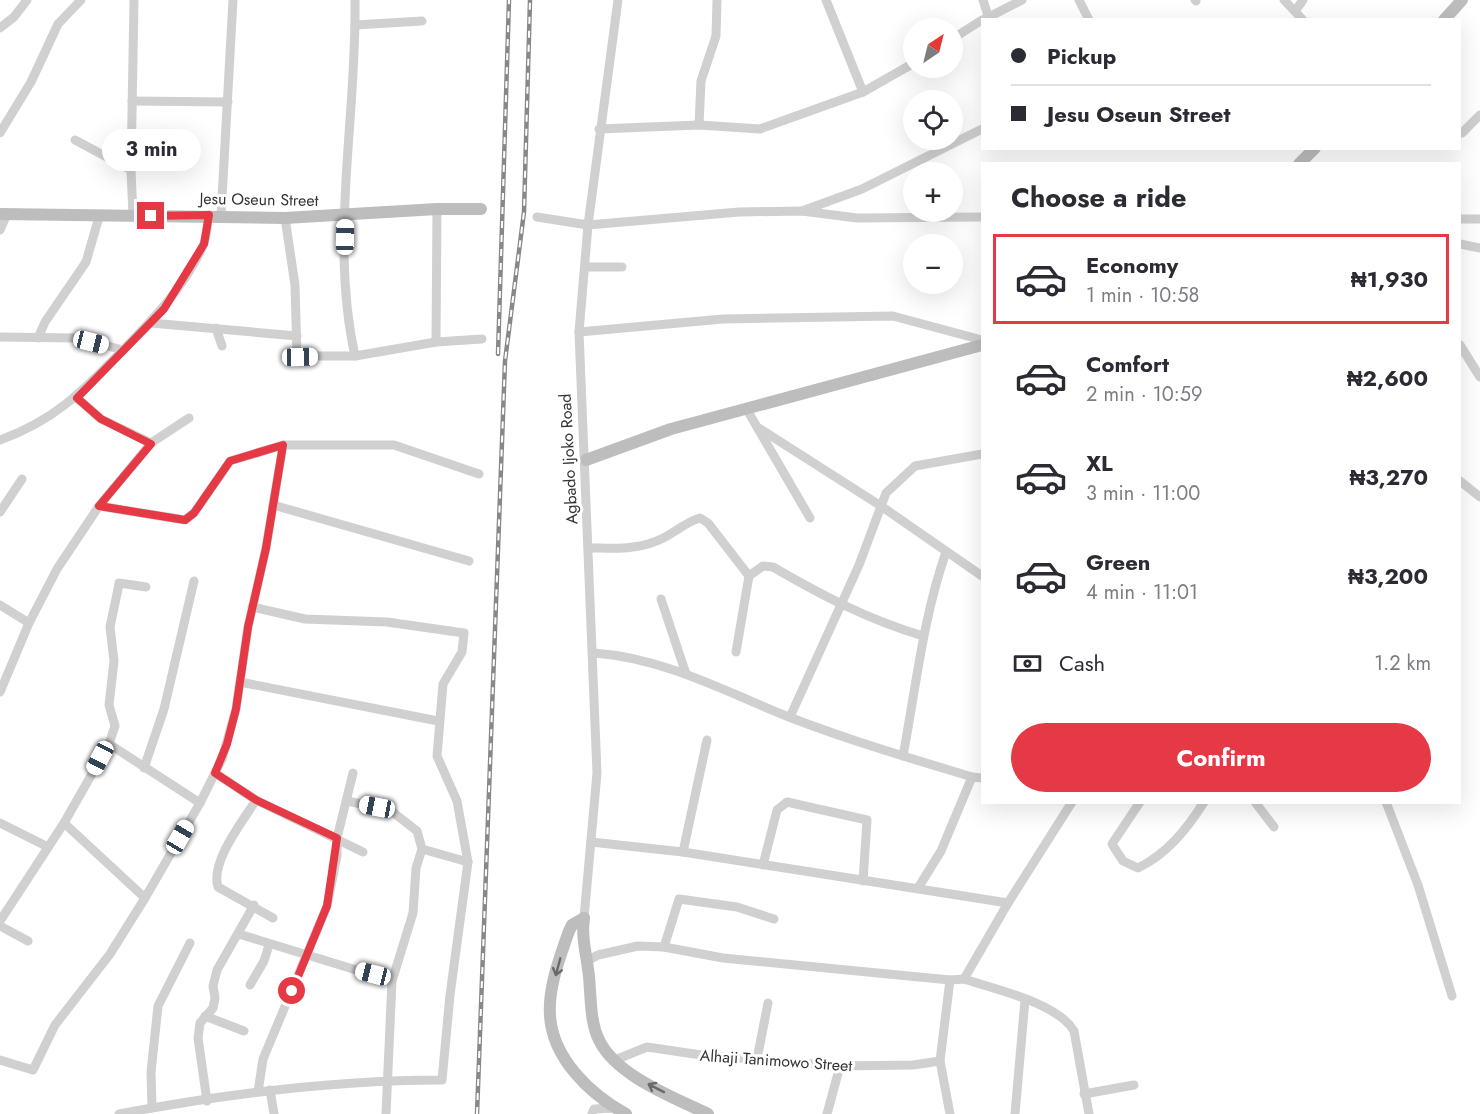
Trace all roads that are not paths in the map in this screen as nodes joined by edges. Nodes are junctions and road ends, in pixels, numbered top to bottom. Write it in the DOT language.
graph roads {
  1 [pos="27,0"];
  2 [pos="81,0"];
  3 [pos="134,0"];
  4 [pos="233,0"];
  5 [pos="355,0"];
  6 [pos="618,0"];
  7 [pos="717,0"];
  8 [pos="825,0"];
  9 [pos="983,0"];
  10 [pos="1022,0"];
  11 [pos="1079,0"];
  12 [pos="1284,0"];
  13 [pos="1304,0"];
  14 [pos="1462,0"];
  15 [pos="1294,10"];
  16 [pos="984,18"];
  17 [pos="986,18"];
  18 [pos="1088,18"];
  19 [pos="1301,18"];
  20 [pos="1446,18"];
  21 [pos="422,21"];
  22 [pos="981,21"];
  23 [pos="355,25"];
  24 [pos="0,28"];
  25 [pos="963,32"];
  26 [pos="903,69"];
  27 [pos="863,92"];
  28 [pos="132,102"];
  29 [pos="228,102"];
  30 [pos="1480,115"];
  31 [pos="699,125"];
  32 [pos="599,129"];
  33 [pos="981,130"];
  34 [pos="0,133"];
  35 [pos="1462,133"];
  36 [pos="75,140"];
  37 [pos="1313,150"];
  38 [pos="1301,162"];
  39 [pos="131,170"];
  40 [pos="437,209"];
  41 [pos="481,209"];
  42 [pos="802,211"];
  43 [pos="3,214"];
  44 [pos="215,215"];
  45 [pos="133,216"];
  46 [pos="345,216"];
  47 [pos="99,217"];
  48 [pos="537,217"];
  49 [pos="981,217"];
  50 [pos="285,218"];
  51 [pos="1461,219"];
  52 [pos="1480,219"];
  53 [pos="588,225"];
  54 [pos="0,230"];
  55 [pos="1461,244"];
  56 [pos="1480,248"];
  57 [pos="585,267"];
  58 [pos="622,267"];
  59 [pos="151,323"];
  60 [pos="216,328"];
  61 [pos="579,332"];
  62 [pos="297,336"];
  63 [pos="0,337"];
  64 [pos="38,338"];
  65 [pos="482,339"];
  66 [pos="981,340"];
  67 [pos="436,342"];
  68 [pos="981,345"];
  69 [pos="222,346"];
  70 [pos="1461,347"];
  71 [pos="123,350"];
  72 [pos="355,356"];
  73 [pos="1480,377"];
  74 [pos="77,398"];
  75 [pos="747,408"];
  76 [pos="189,418"];
  77 [pos="757,428"];
  78 [pos="0,440"];
  79 [pos="151,444"];
  80 [pos="283,445"];
  81 [pos="981,454"];
  82 [pos="586,460"];
  83 [pos="479,474"];
  84 [pos="22,479"];
  85 [pos="1461,482"];
  86 [pos="1480,497"];
  87 [pos="273,505"];
  88 [pos="99,506"];
  89 [pos="881,506"];
  90 [pos="0,512"];
  91 [pos="810,518"];
  92 [pos="589,548"];
  93 [pos="946,552"];
  94 [pos="469,561"];
  95 [pos="981,575"];
  96 [pos="748,576"];
  97 [pos="194,581"];
  98 [pos="146,586"];
  99 [pos="661,599"];
  100 [pos="0,605"];
  101 [pos="838,605"];
  102 [pos="252,608"];
  103 [pos="29,622"];
  104 [pos="923,636"];
  105 [pos="736,652"];
  106 [pos="594,653"];
  107 [pos="686,674"];
  108 [pos="240,682"];
  109 [pos="0,692"];
  110 [pos="790,717"];
  111 [pos="438,721"];
  112 [pos="707,740"];
  113 [pos="109,744"];
  114 [pos="903,756"];
  115 [pos="144,768"];
  116 [pos="215,773"];
  117 [pos="353,773"];
  118 [pos="972,777"];
  119 [pos="981,778"];
  120 [pos="256,800"];
  121 [pos="347,801"];
  122 [pos="200,803"];
  123 [pos="1071,804"];
  124 [pos="1139,804"];
  125 [pos="1203,804"];
  126 [pos="1257,804"];
  127 [pos="1387,804"];
  128 [pos="0,823"];
  129 [pos="64,823"];
  130 [pos="1274,827"];
  131 [pos="337,838"];
  132 [pos="591,843"];
  133 [pos="48,847"];
  134 [pos="422,849"];
  135 [pos="363,852"];
  136 [pos="683,852"];
  137 [pos="468,862"];
  138 [pos="763,865"];
  139 [pos="862,881"];
  140 [pos="918,888"];
  141 [pos="145,898"];
  142 [pos="1008,903"];
  143 [pos="254,905"];
  144 [pos="273,918"];
  145 [pos="584,918"];
  146 [pos="774,920"];
  147 [pos="0,921"];
  148 [pos="0,926"];
  149 [pos="239,934"];
  150 [pos="28,941"];
  151 [pos="190,943"];
  152 [pos="269,945"];
  153 [pos="664,947"];
  154 [pos="306,957"];
  155 [pos="587,961"];
  156 [pos="964,979"];
  157 [pos="950,980"];
  158 [pos="392,981"];
  159 [pos="250,985"];
  160 [pos="1452,996"];
  161 [pos="1025,1000"];
  162 [pos="768,1003"];
  163 [pos="205,1016"];
  164 [pos="244,1031"];
  165 [pos="757,1059"];
  166 [pos="0,1060"];
  167 [pos="615,1060"];
  168 [pos="940,1061"];
  169 [pos="840,1066"];
  170 [pos="385,1080"];
  171 [pos="1134,1085"];
  172 [pos="270,1090"];
  173 [pos="258,1092"];
  174 [pos="1084,1094"];
  175 [pos="207,1101"];
  176 [pos="152,1108"];
  177 [pos="166,1111"];
  178 [pos="620,1111"];
  179 [pos="119,1114"];
  180 [pos="274,1114"];
  181 [pos="386,1114"];
  182 [pos="592,1114"];
  183 [pos="708,1114"];
  184 [pos="827,1114"];
  185 [pos="950,1114"];
  186 [pos="1016,1114"];
  187 [pos="1089,1114"];
  1 -- 24 [label="street"];
  2 -- 34 [label="street"];
  3 -- 28 [label="street"];
  4 -- 29 [label="street"];
  5 -- 23 [label="street"];
  6 -- 32 [label="street, Agbado Ijoko Road"];
  7 -- 31 [label="street"];
  8 -- 27 [label="street"];
  9 -- 16 [label="street"];
  10 -- 17 [label="street"];
  11 -- 18 [label="street"];
  12 -- 15 [label="street"];
  13 -- 15 [label="street"];
  14 -- 20 [label="main road"];
  15 -- 19 [label="street"];
  21 -- 23 [label="street"];
  22 -- 25 [label="street"];
  23 -- 46 [label="street"];
  26 -- 27 [label="street"];
  27 -- 31 [label="street"];
  28 -- 29 [label="street"];
  28 -- 39 [label="street"];
  29 -- 44 [label="street"];
  30 -- 35 [label="street"];
  31 -- 32 [label="street"];
  32 -- 53 [label="street, Agbado Ijoko Road"];
  33 -- 42 [label="street"];
  36 -- 39 [label="street"];
  37 -- 38 [label="main road"];
  39 -- 45 [label="street"];
  40 -- 41 [label="main road, Jesu Oseun Street"];
  40 -- 46 [label="main road, Jesu Oseun Street"];
  40 -- 67 [label="street"];
  42 -- 49 [label="street"];
  42 -- 53 [label="street"];
  43 -- 47 [label="main road, Jesu Oseun Street"];
  43 -- 54 [label="street"];
  44 -- 45 [label="main road, Jesu Oseun Street"];
  44 -- 50 [label="main road, Jesu Oseun Street"];
  44 -- 59 [label="street"];
  45 -- 47 [label="main road, Jesu Oseun Street"];
  46 -- 50 [label="main road, Jesu Oseun Street"];
  46 -- 72 [label="street"];
  47 -- 64 [label="street"];
  48 -- 53 [label="street"];
  50 -- 62 [label="street"];
  51 -- 52 [label="street"];
  53 -- 57 [label="street, Agbado Ijoko Road"];
  55 -- 56 [label="street"];
  57 -- 58 [label="street"];
  57 -- 61 [label="street, Agbado Ijoko Road"];
  59 -- 60 [label="street"];
  59 -- 71 [label="street"];
  60 -- 62 [label="street"];
  60 -- 69 [label="street"];
  61 -- 66 [label="street"];
  61 -- 82 [label="street, Agbado Ijoko Road"];
  62 -- 72 [label="street"];
  63 -- 64 [label="street"];
  64 -- 71 [label="street"];
  65 -- 67 [label="street"];
  67 -- 72 [label="street"];
  68 -- 75 [label="main road"];
  70 -- 73 [label="street"];
  71 -- 74 [label="street"];
  74 -- 78 [label="street"];
  74 -- 79 [label="street"];
  75 -- 77 [label="street"];
  75 -- 82 [label="main road"];
  76 -- 79 [label="street"];
  77 -- 89 [label="street"];
  77 -- 91 [label="street"];
  79 -- 88 [label="street"];
  80 -- 83 [label="street"];
  80 -- 87 [label="street"];
  80 -- 88 [label="street"];
  81 -- 89 [label="street"];
  82 -- 92 [label="street, Agbado Ijoko Road"];
  84 -- 90 [label="street"];
  85 -- 86 [label="street"];
  87 -- 94 [label="street"];
  87 -- 102 [label="street"];
  88 -- 103 [label="street"];
  89 -- 93 [label="street"];
  89 -- 101 [label="street"];
  92 -- 96 [label="street"];
  92 -- 106 [label="street, Agbado Ijoko Road"];
  93 -- 95 [label="street"];
  93 -- 104 [label="street"];
  96 -- 101 [label="street"];
  96 -- 105 [label="street"];
  97 -- 115 [label="street"];
  98 -- 113 [label="street"];
  99 -- 107 [label="street"];
  100 -- 103 [label="street"];
  101 -- 104 [label="street"];
  101 -- 110 [label="street"];
  102 -- 108 [label="street"];
  102 -- 111 [label="street"];
  103 -- 109 [label="street"];
  104 -- 114 [label="street"];
  106 -- 107 [label="street"];
  106 -- 132 [label="street, Agbado Ijoko Road"];
  107 -- 110 [label="street"];
  108 -- 111 [label="street"];
  108 -- 116 [label="street"];
  110 -- 114 [label="street"];
  111 -- 137 [label="street"];
  112 -- 136 [label="street"];
  113 -- 115 [label="street"];
  113 -- 129 [label="street"];
  114 -- 118 [label="street"];
  115 -- 122 [label="street"];
  116 -- 120 [label="street"];
  116 -- 122 [label="street"];
  117 -- 121 [label="street"];
  118 -- 119 [label="street"];
  118 -- 140 [label="street"];
  120 -- 131 [label="street"];
  120 -- 143 [label="street"];
  121 -- 131 [label="street"];
  121 -- 134 [label="street"];
  122 -- 141 [label="street"];
  123 -- 142 [label="street"];
  124 -- 125 [label="street"];
  126 -- 130 [label="street"];
  127 -- 160 [label="street"];
  128 -- 133 [label="street"];
  129 -- 133 [label="street"];
  129 -- 141 [label="street"];
  131 -- 135 [label="street"];
  131 -- 154 [label="street"];
  132 -- 136 [label="street"];
  132 -- 145 [label="street, Agbado Ijoko Road"];
  133 -- 147 [label="street"];
  134 -- 137 [label="street"];
  134 -- 158 [label="street"];
  136 -- 138 [label="street"];
  137 -- 170 [label="street"];
  138 -- 139 [label="street"];
  138 -- 139 [label="street"];
  139 -- 140 [label="street"];
  140 -- 142 [label="street"];
  141 -- 166 [label="street"];
  142 -- 156 [label="street"];
  143 -- 144 [label="street"];
  143 -- 149 [label="street"];
  145 -- 155 [label="main road, Agbado Ijoko Road"];
  145 -- 178 [label="main road, one-way"];
  146 -- 153 [label="street"];
  148 -- 150 [label="street"];
  149 -- 152 [label="street"];
  149 -- 163 [label="street"];
  151 -- 176 [label="street"];
  152 -- 154 [label="street"];
  152 -- 159 [label="street"];
  153 -- 155 [label="street"];
  153 -- 157 [label="street"];
  154 -- 158 [label="street"];
  154 -- 173 [label="street"];
  155 -- 167 [label="main road, Agbado Ijoko Road"];
  156 -- 157 [label="street"];
  156 -- 161 [label="street"];
  157 -- 168 [label="street"];
  158 -- 170 [label="street"];
  161 -- 174 [label="street"];
  161 -- 186 [label="street"];
  162 -- 165 [label="street"];
  163 -- 164 [label="street"];
  163 -- 175 [label="street"];
  165 -- 167 [label="street, Alhaji Tanimowo Street"];
  165 -- 169 [label="street, Alhaji Tanimowo Street"];
  183 -- 167 [label="main road, Agbado Ijoko Road, one-way"];
  168 -- 169 [label="street, Alhaji Tanimowo Street"];
  168 -- 185 [label="street"];
  169 -- 184 [label="street"];
  170 -- 172 [label="street"];
  170 -- 181 [label="street"];
  171 -- 174 [label="street"];
  172 -- 173 [label="street"];
  172 -- 180 [label="street"];
  173 -- 175 [label="street"];
  174 -- 187 [label="street"];
  175 -- 177 [label="street"];
  176 -- 177 [label="street"];
  176 -- 179 [label="street"];
  178 -- 182 [label="street"];
}
